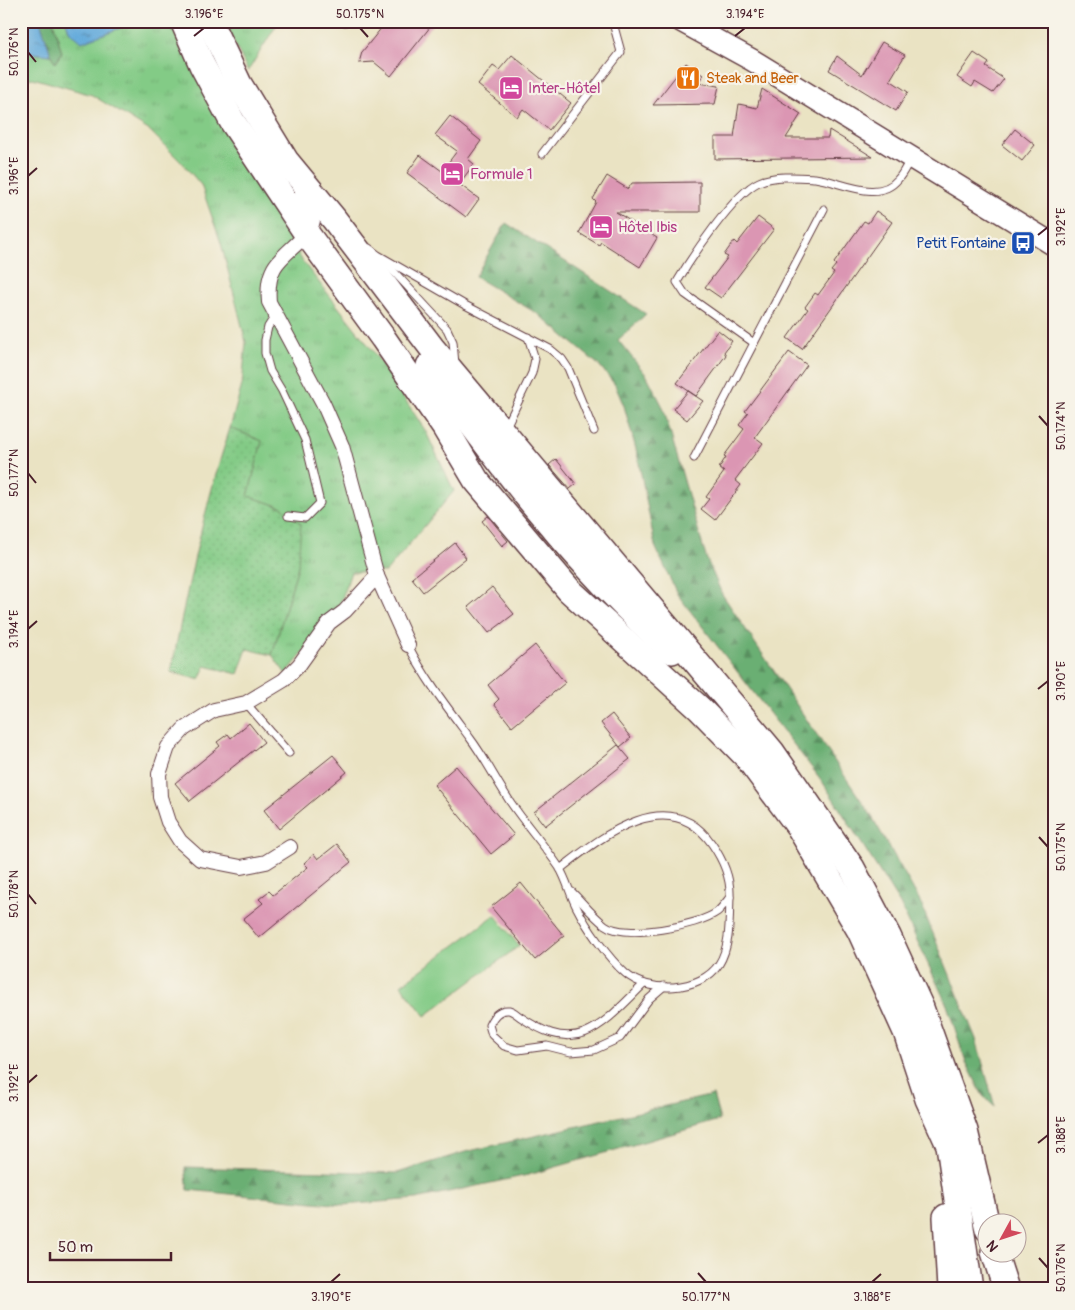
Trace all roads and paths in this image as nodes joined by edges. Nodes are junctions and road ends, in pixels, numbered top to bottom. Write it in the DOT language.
graph roads {
  1 [pos="182,21"];
  2 [pos="209,21"];
  3 [pos="681,21"];
  4 [pos="695,21"];
  5 [pos="612,22"];
  6 [pos="752,60"];
  7 [pos="542,154"];
  8 [pos="912,157"];
  9 [pos="286,161"];
  10 [pos="824,209"];
  11 [pos="334,219"];
  12 [pos="307,234"];
  13 [pos="1054,245"];
  14 [pos="378,255"];
  15 [pos="275,316"];
  16 [pos="528,337"];
  17 [pos="754,342"];
  18 [pos="457,376"];
  19 [pos="594,430"];
  20 [pos="504,432"];
  21 [pos="694,458"];
  22 [pos="288,516"];
  23 [pos="377,576"];
  24 [pos="408,645"];
  25 [pos="246,703"];
  26 [pos="739,711"];
  27 [pos="289,753"];
  28 [pos="290,847"];
  29 [pos="560,869"];
  30 [pos="568,888"];
  31 [pos="730,897"];
  32 [pos="644,984"];
  33 [pos="664,986"];
  34 [pos="938,1094"];
  35 [pos="984,1212"];
  36 [pos="997,1262"];
  37 [pos="950,1289"];
  38 [pos="970,1289"];
  39 [pos="980,1289"];
  40 [pos="1006,1289"];
  1 -- 12 [label="highway"];
  2 -- 9 [label="highway"];
  3 -- 6 [label="main road"];
  4 -- 6 [label="main road"];
  5 -- 7 [label="lane"];
  6 -- 8 [label="main road"];
  8 -- 13 [label="main road"];
  8 -- 17 [label="lane"];
  9 -- 11 [label="highway"];
  9 -- 12 [label="street"];
  10 -- 17 [label="lane"];
  11 -- 14 [label="lane"];
  11 -- 18 [label="highway"];
  11 -- 26 [label="highway"];
  12 -- 15 [label="street"];
  12 -- 34 [label="highway"];
  14 -- 16 [label="lane"];
  14 -- 18 [label="lane"];
  15 -- 22 [label="lane"];
  15 -- 23 [label="street"];
  16 -- 19 [label="lane"];
  16 -- 20 [label="lane"];
  17 -- 21 [label="lane"];
  18 -- 20 [label="highway"];
  20 -- 26 [label="highway"];
  23 -- 24 [label="street"];
  23 -- 25 [label="street"];
  24 -- 29 [label="lane"];
  25 -- 27 [label="lane"];
  25 -- 28 [label="street"];
  26 -- 34 [label="highway"];
  29 -- 30 [label="lane"];
  29 -- 31 [label="lane"];
  30 -- 31 [label="lane"];
  30 -- 32 [label="lane"];
  31 -- 33 [label="lane"];
  32 -- 33 [label="lane"];
  32 -- 33 [label="lane"];
  34 -- 35 [label="highway"];
  34 -- 37 [label="highway"];
  34 -- 38 [label="highway"];
  34 -- 39 [label="highway"];
  36 -- 40 [label="highway"];
}
